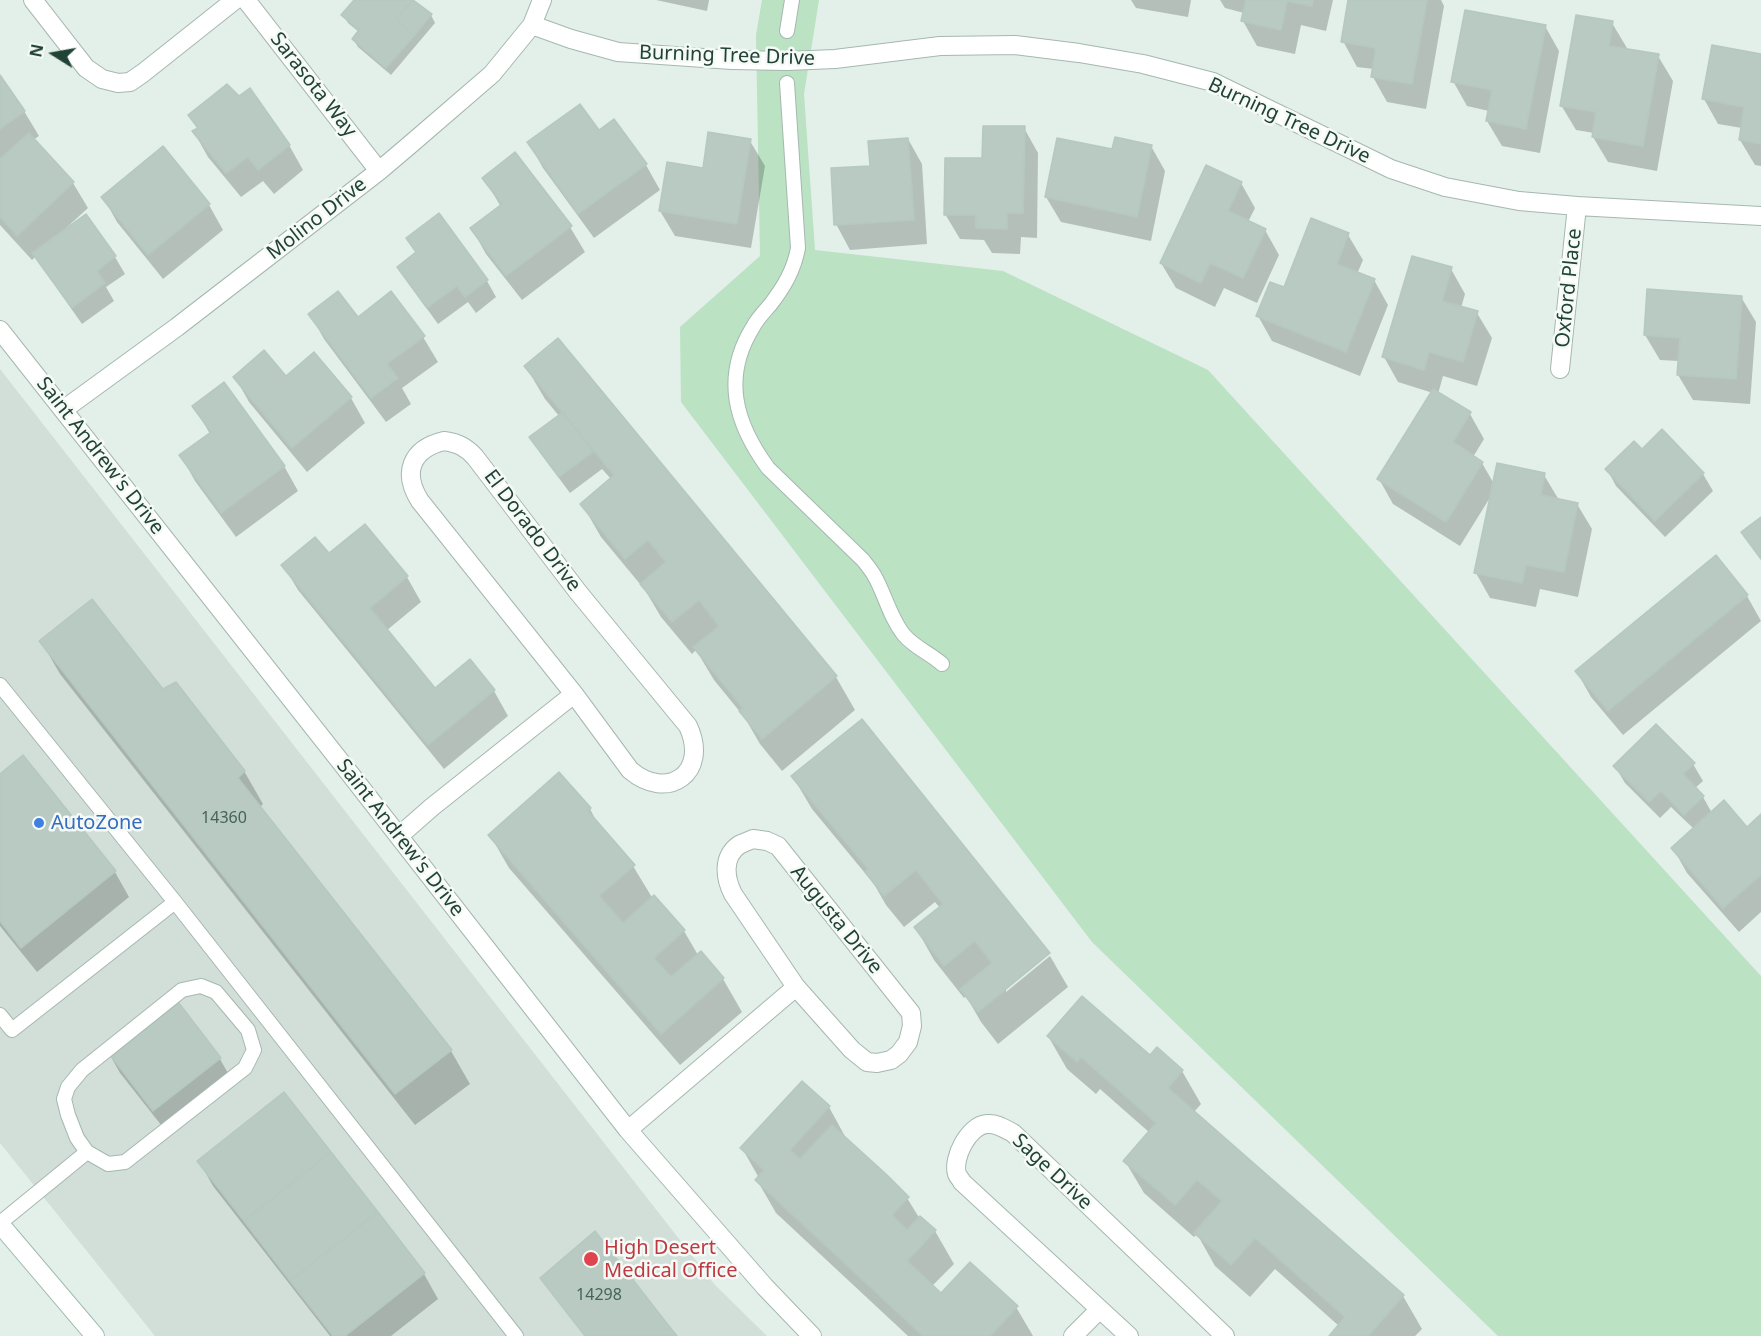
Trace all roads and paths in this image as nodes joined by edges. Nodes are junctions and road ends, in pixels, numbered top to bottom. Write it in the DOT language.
graph roads {
  1 [pos="33,0"];
  2 [pos="235,0"];
  3 [pos="246,0"];
  4 [pos="542,0"];
  5 [pos="792,0"];
  6 [pos="532,25"];
  7 [pos="787,31"];
  8 [pos="787,83"];
  9 [pos="379,171"];
  10 [pos="1577,206"];
  11 [pos="1761,216"];
  12 [pos="0,330"];
  13 [pos="1560,369"];
  14 [pos="63,410"];
  15 [pos="942,664"];
  16 [pos="0,685"];
  17 [pos="574,694"];
  18 [pos="399,836"];
  19 [pos="175,902"];
  20 [pos="796,987"];
  21 [pos="1,1019"];
  22 [pos="628,1130"];
  23 [pos="87,1152"];
  24 [pos="0,1223"];
  25 [pos="1100,1309"];
  26 [pos="95,1336"];
  27 [pos="516,1336"];
  28 [pos="812,1336"];
  29 [pos="1073,1336"];
  30 [pos="1129,1336"];
  31 [pos="1225,1336"];
  1 -- 2 [label="street"];
  3 -- 9 [label="street, Sarasota Way"];
  4 -- 6 [label="street, Molino Drive"];
  5 -- 7 [label="lane"];
  6 -- 9 [label="street, Molino Drive"];
  6 -- 10 [label="street, Burning Tree Drive"];
  8 -- 15 [label="lane"];
  9 -- 14 [label="street, Molino Drive"];
  10 -- 11 [label="street, Burning Tree Drive"];
  10 -- 13 [label="street, Oxford Place"];
  12 -- 14 [label="street, Saint Andrew's Drive"];
  14 -- 18 [label="street, Saint Andrew's Drive"];
  16 -- 19 [label="lane"];
  17 -- 17 [label="street, El Dorado Drive"];
  17 -- 18 [label="street"];
  18 -- 22 [label="street, Saint Andrew's Drive"];
  19 -- 21 [label="lane"];
  19 -- 27 [label="lane"];
  20 -- 20 [label="street, Augusta Drive"];
  20 -- 22 [label="street"];
  22 -- 28 [label="street, Saint Andrew's Drive"];
  23 -- 23 [label="lane"];
  23 -- 24 [label="lane"];
  24 -- 26 [label="street"];
  25 -- 29 [label="street"];
  25 -- 30 [label="street, Sage Drive"];
  25 -- 31 [label="street, Sage Drive"];
}
